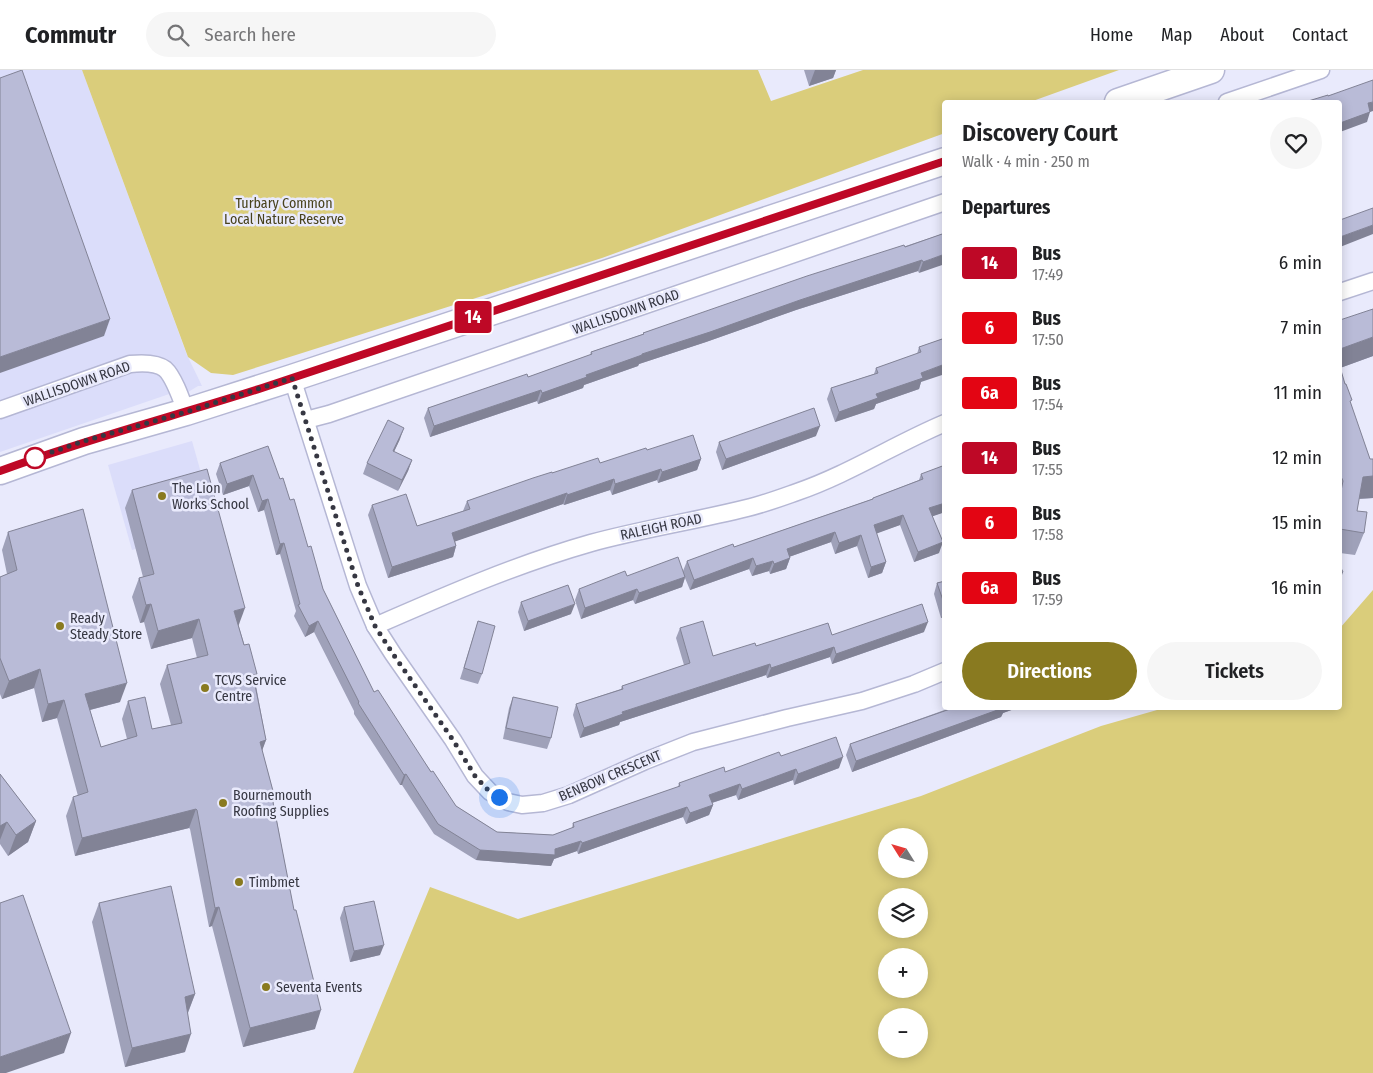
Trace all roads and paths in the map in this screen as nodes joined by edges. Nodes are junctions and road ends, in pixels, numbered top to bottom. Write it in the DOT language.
graph roads {
  1 [pos="1211,70"];
  2 [pos="1321,70"];
  3 [pos="1173,76"];
  4 [pos="1122,100"];
  5 [pos="1233,100"];
  6 [pos="942,162"];
  7 [pos="942,203"];
  8 [pos="1373,281"];
  9 [pos="1342,291"];
  10 [pos="292,378"];
  11 [pos="0,410"];
  12 [pos="186,412"];
  13 [pos="306,420"];
  14 [pos="942,424"];
  15 [pos="0,470"];
  16 [pos="375,626"];
  17 [pos="942,672"];
  1 -- 3 [label="main road"];
  2 -- 5 [label="street"];
  3 -- 4 [label="main road"];
  6 -- 10 [label="main road"];
  7 -- 13 [label="street, WALLISDOWN ROAD"];
  8 -- 9 [label="street"];
  10 -- 12 [label="main road"];
  10 -- 13 [label="street, BENBOW CRESCENT"];
  11 -- 12 [label="street, WALLISDOWN ROAD"];
  12 -- 15 [label="main road"];
  13 -- 16 [label="street, BENBOW CRESCENT"];
  14 -- 16 [label="street, RALEIGH ROAD"];
  16 -- 17 [label="street, BENBOW CRESCENT"];
}
